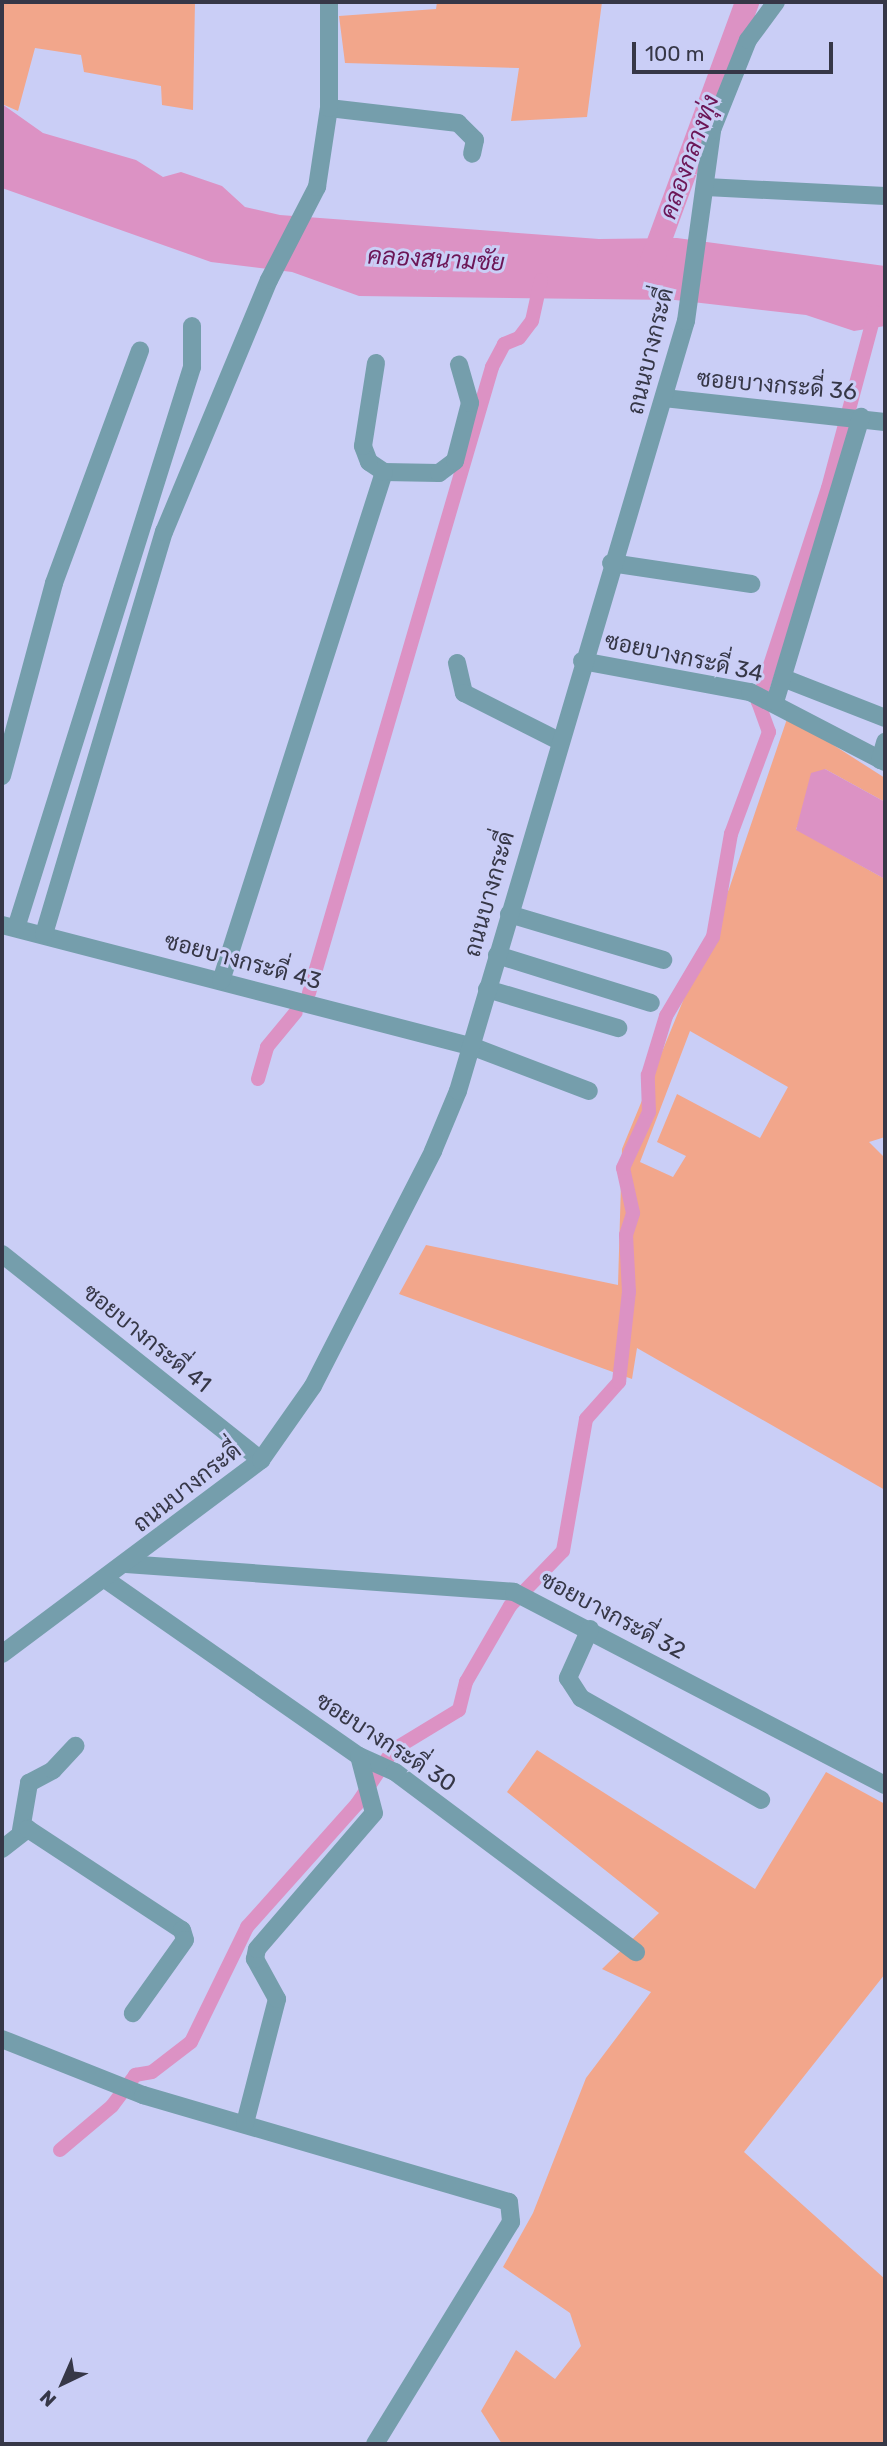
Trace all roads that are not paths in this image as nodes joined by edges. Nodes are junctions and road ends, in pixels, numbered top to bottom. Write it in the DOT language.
graph roads {
  1 [pos="329,2"];
  2 [pos="776,2"];
  3 [pos="329,108"];
  4 [pos="472,155"];
  5 [pos="706,187"];
  6 [pos="885,196"];
  7 [pos="192,326"];
  8 [pos="140,350"];
  9 [pos="376,363"];
  10 [pos="459,365"];
  11 [pos="664,398"];
  12 [pos="853,416"];
  13 [pos="885,422"];
  14 [pos="384,472"];
  15 [pos="611,563"];
  16 [pos="751,584"];
  17 [pos="582,661"];
  18 [pos="457,663"];
  19 [pos="783,678"];
  20 [pos="763,697"];
  21 [pos="885,718"];
  22 [pos="559,741"];
  23 [pos="884,755"];
  24 [pos="2,776"];
  25 [pos="509,914"];
  26 [pos="9,926"];
  27 [pos="44,934"];
  28 [pos="497,955"];
  29 [pos="663,960"];
  30 [pos="221,981"];
  31 [pos="487,989"];
  32 [pos="651,1003"];
  33 [pos="618,1028"];
  34 [pos="471,1045"];
  35 [pos="589,1091"];
  36 [pos="2,1254"];
  37 [pos="261,1460"];
  38 [pos="126,1564"];
  39 [pos="105,1579"];
  40 [pos="590,1629"];
  41 [pos="2,1654"];
  42 [pos="75,1746"];
  43 [pos="359,1756"];
  44 [pos="885,1785"];
  45 [pos="761,1800"];
  46 [pos="22,1830"];
  47 [pos="2,1849"];
  48 [pos="636,1952"];
  49 [pos="134,2012"];
  50 [pos="2,2039"];
  51 [pos="245,2123"];
  52 [pos="375,2444"];
  1 -- 3 [label="street"];
  2 -- 5 [label="street, ถนนบางกระดี่"];
  3 -- 4 [label="street"];
  3 -- 27 [label="street"];
  5 -- 6 [label="street"];
  5 -- 11 [label="street, ถนนบางกระดี่"];
  7 -- 26 [label="street"];
  8 -- 24 [label="street"];
  9 -- 14 [label="street"];
  10 -- 14 [label="street"];
  11 -- 12 [label="street, ซอยบางกระดี่ 36"];
  11 -- 15 [label="street, ถนนบางกระดี่"];
  12 -- 13 [label="street, ซอยบางกระดี่ 36"];
  12 -- 19 [label="street"];
  14 -- 30 [label="street"];
  15 -- 16 [label="street"];
  15 -- 17 [label="street, ถนนบางกระดี่"];
  17 -- 20 [label="street, ซอยบางกระดี่ 34"];
  17 -- 22 [label="street, ถนนบางกระดี่"];
  18 -- 22 [label="street"];
  19 -- 20 [label="street"];
  19 -- 21 [label="street"];
  20 -- 23 [label="street, ซอยบางกระดี่ 34"];
  22 -- 25 [label="street, ถนนบางกระดี่"];
  25 -- 28 [label="street, ถนนบางกระดี่"];
  25 -- 29 [label="street"];
  26 -- 27 [label="street, ซอยบางกระดี่ 43"];
  27 -- 30 [label="street, ซอยบางกระดี่ 43"];
  28 -- 31 [label="street, ถนนบางกระดี่"];
  28 -- 32 [label="street"];
  30 -- 34 [label="street, ซอยบางกระดี่ 43"];
  31 -- 33 [label="street"];
  31 -- 34 [label="street, ถนนบางกระดี่"];
  34 -- 35 [label="street, ซอยบางกระดี่ 43"];
  34 -- 37 [label="street, ถนนบางกระดี่"];
  36 -- 37 [label="street, ซอยบางกระดี่ 41"];
  37 -- 38 [label="street, ถนนบางกระดี่"];
  38 -- 39 [label="street, ถนนบางกระดี่"];
  38 -- 40 [label="street, ซอยบางกระดี่ 32"];
  39 -- 41 [label="street, ถนนบางกระดี่"];
  39 -- 43 [label="street, ซอยบางกระดี่ 30"];
  40 -- 44 [label="street, ซอยบางกระดี่ 32"];
  40 -- 45 [label="street"];
  42 -- 46 [label="street"];
  43 -- 48 [label="street, ซอยบางกระดี่ 30"];
  43 -- 51 [label="street"];
  46 -- 47 [label="street"];
  46 -- 49 [label="street"];
  50 -- 51 [label="street"];
  51 -- 52 [label="street"];
}
